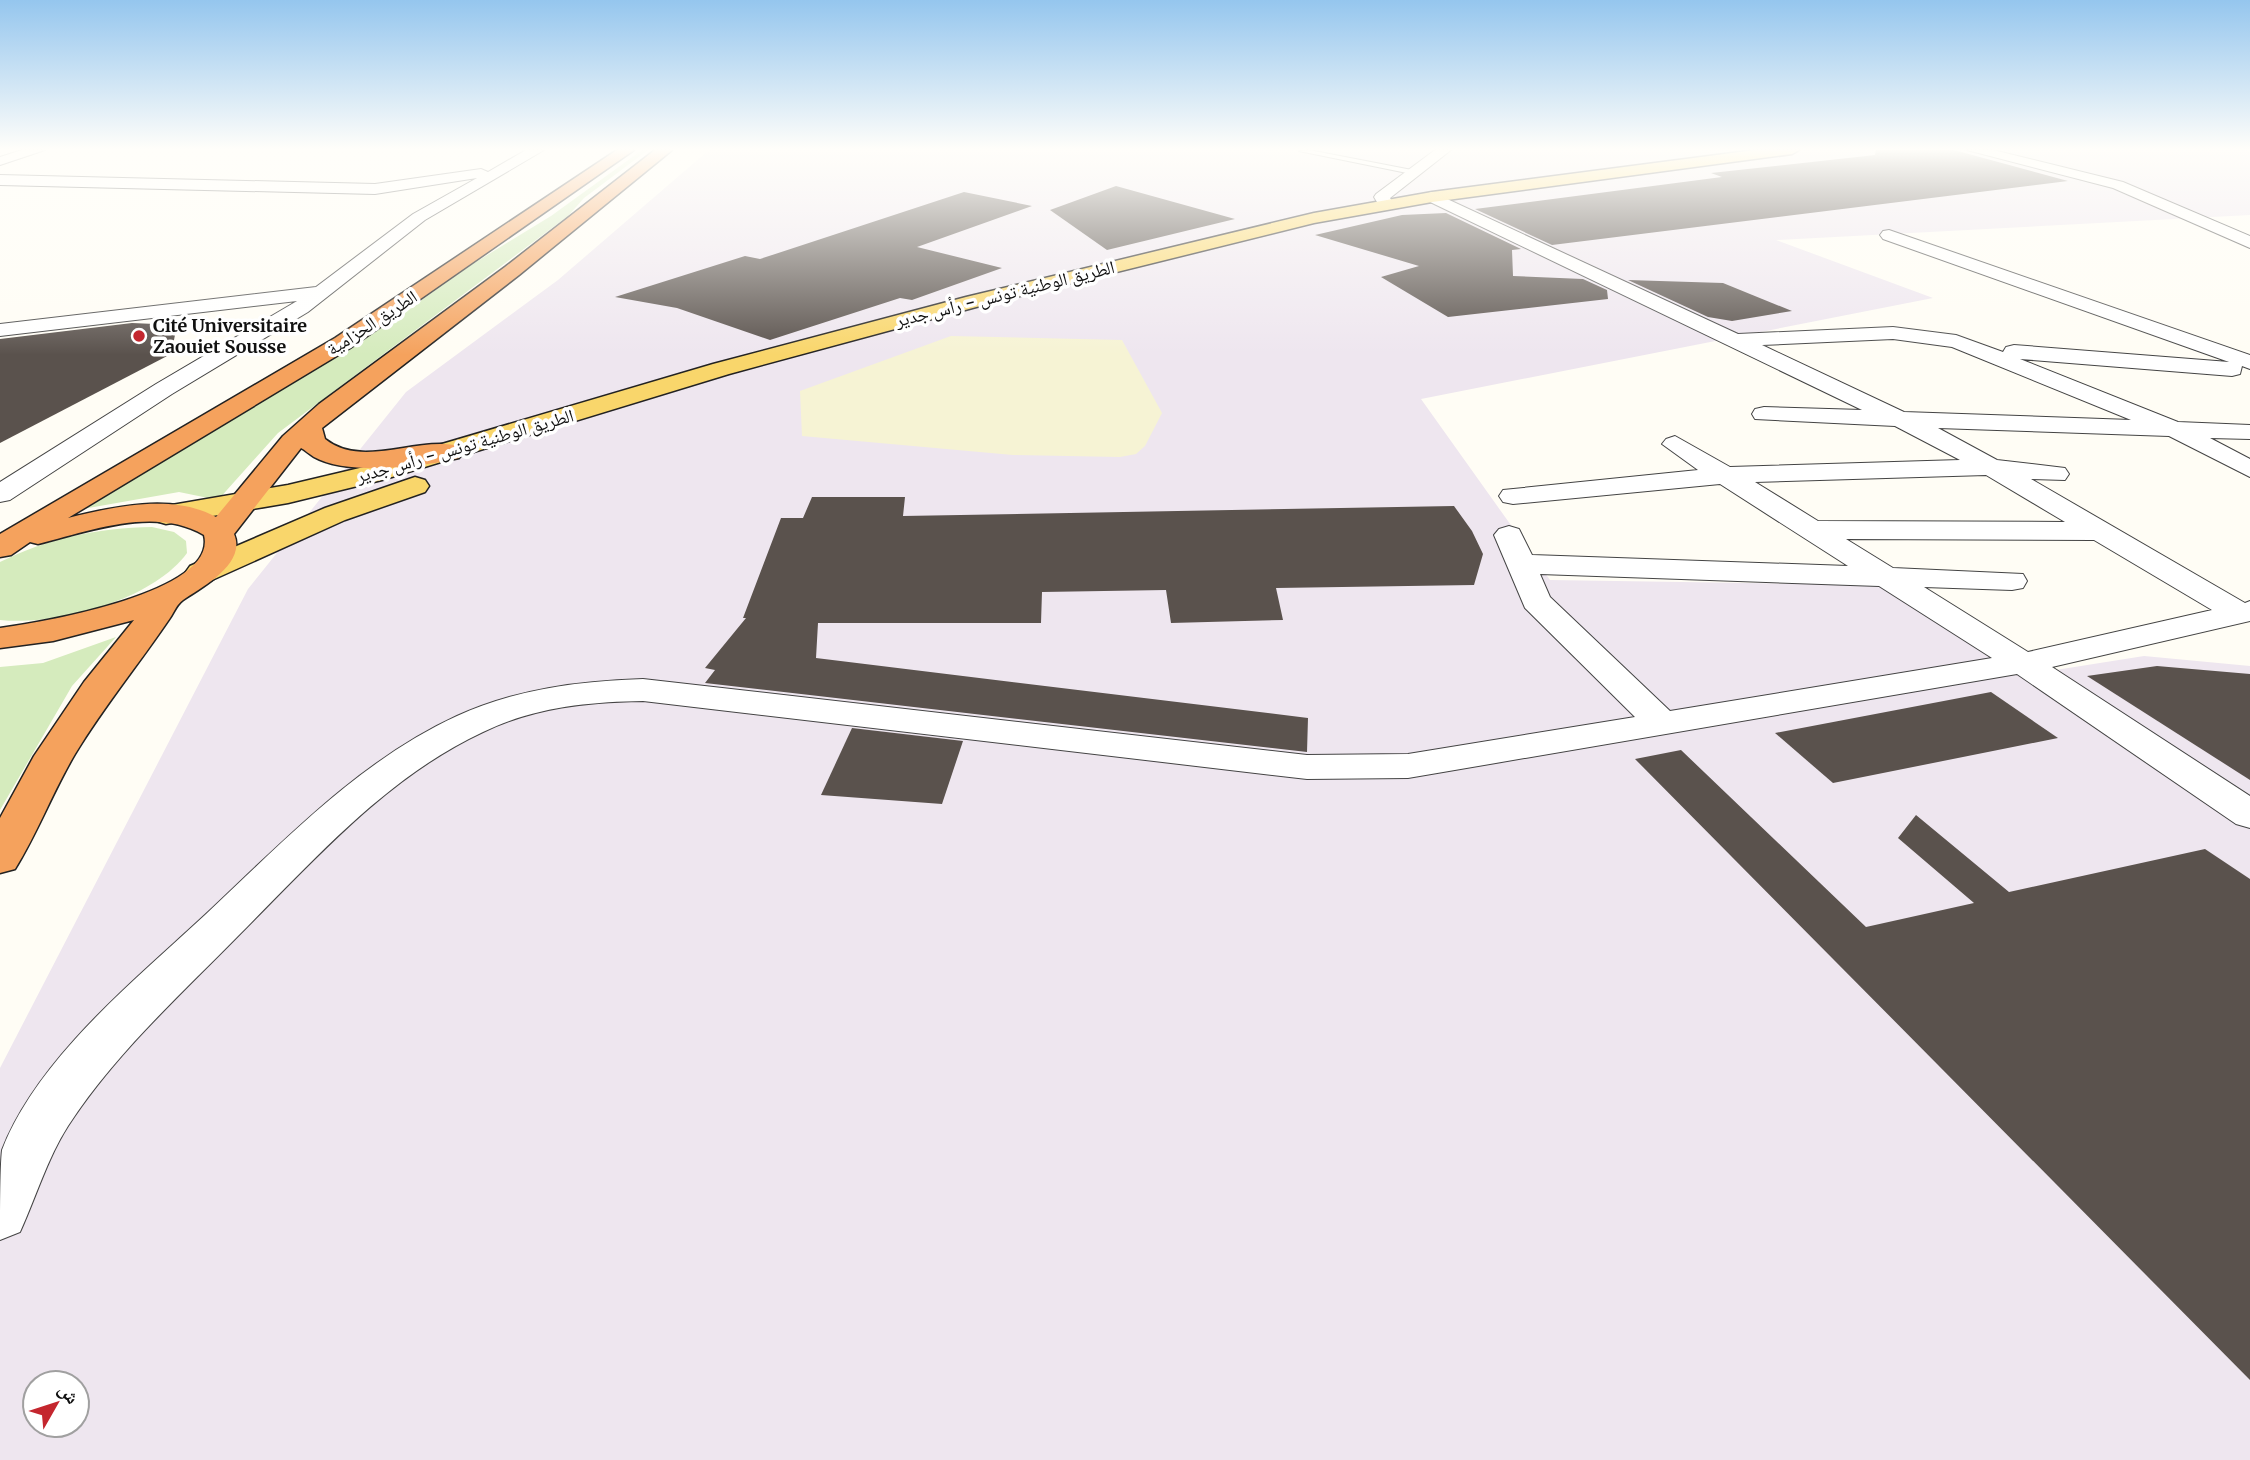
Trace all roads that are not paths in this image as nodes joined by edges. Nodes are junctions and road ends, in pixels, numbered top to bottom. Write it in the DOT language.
graph roads {
  1 [pos="400,218"];
  2 [pos="527,218"];
  3 [pos="579,218"];
  4 [pos="1315,218"];
  5 [pos="1476,218"];
  6 [pos="2195,218"];
  7 [pos="1889,235"];
  8 [pos="2250,243"];
  9 [pos="325,292"];
  10 [pos="0,330"];
  11 [pos="1734,341"];
  12 [pos="1982,349"];
  13 [pos="800,350"];
  14 [pos="2250,362"];
  15 [pos="2250,370"];
  16 [pos="1764,414"];
  17 [pos="1896,417"];
  18 [pos="309,427"];
  19 [pos="2174,429"];
  20 [pos="2250,432"];
  21 [pos="1675,444"];
  22 [pos="449,452"];
  23 [pos="1991,467"];
  24 [pos="2250,469"];
  25 [pos="2056,474"];
  26 [pos="1729,475"];
  27 [pos="0,494"];
  28 [pos="1513,496"];
  29 [pos="243,502"];
  30 [pos="166,515"];
  31 [pos="1814,530"];
  32 [pos="2099,531"];
  33 [pos="219,533"];
  34 [pos="0,548"];
  35 [pos="201,573"];
  36 [pos="1887,576"];
  37 [pos="2012,581"];
  38 [pos="170,593"];
  39 [pos="2245,612"];
  40 [pos="0,638"];
  41 [pos="2023,663"];
  42 [pos="1663,724"];
  43 [pos="2250,815"];
  44 [pos="0,858"];
  45 [pos="0,1214"];
  1 -- 9 [label="street"];
  2 -- 34 [label="highway, الطريق الحزامية"];
  3 -- 18 [label="highway, الطريق الحزامية"];
  4 -- 13 [label="main road, الطريق الوطنية تونس - رأس جدير"];
  5 -- 11 [label="street"];
  6 -- 8 [label="street"];
  7 -- 14 [label="street"];
  9 -- 10 [label="street"];
  9 -- 27 [label="street"];
  11 -- 12 [label="street"];
  11 -- 17 [label="street"];
  12 -- 15 [label="street"];
  12 -- 19 [label="street"];
  13 -- 22 [label="main road, الطريق الوطنية تونس - رأس جدير"];
  13 -- 35 [label="main road, الطريق الوطنية تونس - رأس جدير"];
  16 -- 17 [label="street"];
  17 -- 19 [label="street"];
  17 -- 23 [label="street"];
  18 -- 22 [label="highway"];
  18 -- 29 [label="highway, الطريق الحزامية"];
  19 -- 20 [label="street"];
  19 -- 24 [label="street"];
  21 -- 26 [label="street"];
  22 -- 29 [label="main road, الطريق الوطنية تونس - رأس جدير"];
  23 -- 25 [label="street"];
  23 -- 26 [label="street"];
  23 -- 32 [label="street"];
  26 -- 28 [label="street"];
  26 -- 31 [label="street"];
  29 -- 30 [label="main road, الطريق الوطنية تونس - رأس جدير"];
  29 -- 33 [label="highway, الطريق الحزامية"];
  30 -- 33 [label="highway"];
  30 -- 34 [label="highway"];
  31 -- 32 [label="street"];
  31 -- 36 [label="street"];
  32 -- 39 [label="street"];
  33 -- 35 [label="highway"];
  35 -- 38 [label="highway"];
  36 -- 37 [label="street"];
  36 -- 41 [label="street"];
  36 -- 42 [label="street"];
  38 -- 40 [label="highway"];
  38 -- 44 [label="highway"];
  39 -- 41 [label="street"];
  41 -- 42 [label="street"];
  41 -- 43 [label="street"];
  42 -- 45 [label="street"];
}
